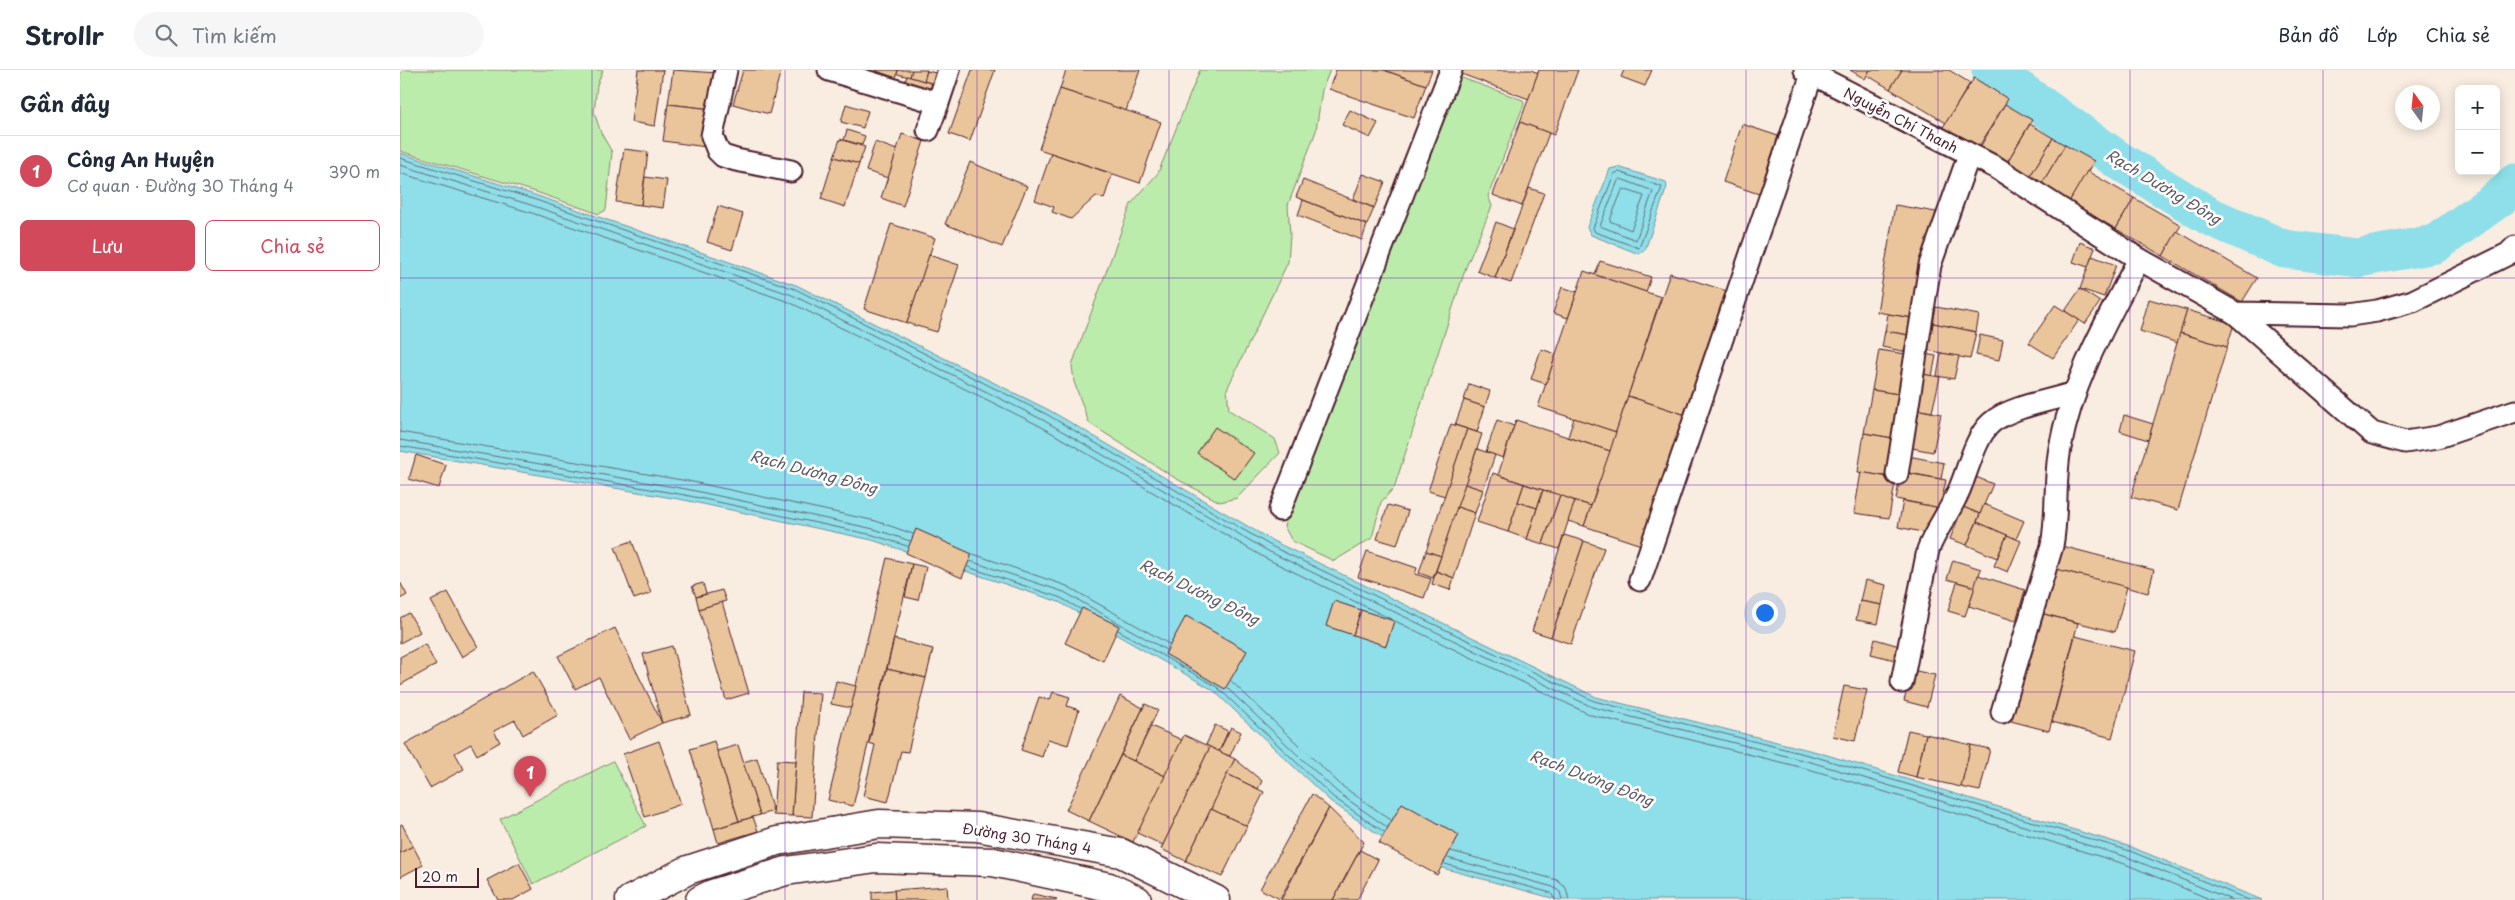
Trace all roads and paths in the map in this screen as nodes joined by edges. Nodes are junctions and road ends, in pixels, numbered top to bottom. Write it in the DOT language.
graph roads {
  1 [pos="726,70"];
  2 [pos="828,70"];
  3 [pos="949,70"];
  4 [pos="1451,70"];
  5 [pos="1809,72"];
  6 [pos="938,103"];
  7 [pos="928,130"];
  8 [pos="1969,155"];
  9 [pos="791,171"];
  10 [pos="2515,248"];
  11 [pos="2139,259"];
  12 [pos="2235,313"];
  13 [pos="2075,393"];
  14 [pos="2515,411"];
  15 [pos="1896,474"];
  16 [pos="1280,510"];
  17 [pos="1640,580"];
  18 [pos="1902,682"];
  19 [pos="2002,712"];
  20 [pos="1121,853"];
  21 [pos="699,866"];
  22 [pos="1109,887"];
  23 [pos="706,897"];
  24 [pos="630,900"];
  25 [pos="1137,900"];
  26 [pos="1216,900"];
  1 -- 9 [label="street"];
  2 -- 6 [label="street"];
  3 -- 6 [label="street"];
  4 -- 16 [label="street"];
  5 -- 8 [label="street, Nguyễn Chí Thanh"];
  5 -- 17 [label="street"];
  6 -- 7 [label="street"];
  8 -- 11 [label="street, Nguyễn Chí Thanh"];
  8 -- 15 [label="street"];
  10 -- 12 [label="street"];
  11 -- 12 [label="street, Nguyễn Chí Thanh"];
  11 -- 13 [label="street"];
  12 -- 14 [label="street, Nguyễn Chí Thanh"];
  13 -- 18 [label="street"];
  13 -- 19 [label="street"];
  20 -- 21 [label="main road, Đường 30 Tháng 4"];
  20 -- 22 [label="main road"];
  20 -- 26 [label="main road, Đường 30 Tháng 4"];
  21 -- 23 [label="main road"];
  21 -- 24 [label="main road, Đường 30 Tháng 4"];
  22 -- 23 [label="main road"];
  22 -- 25 [label="main road"];
}
